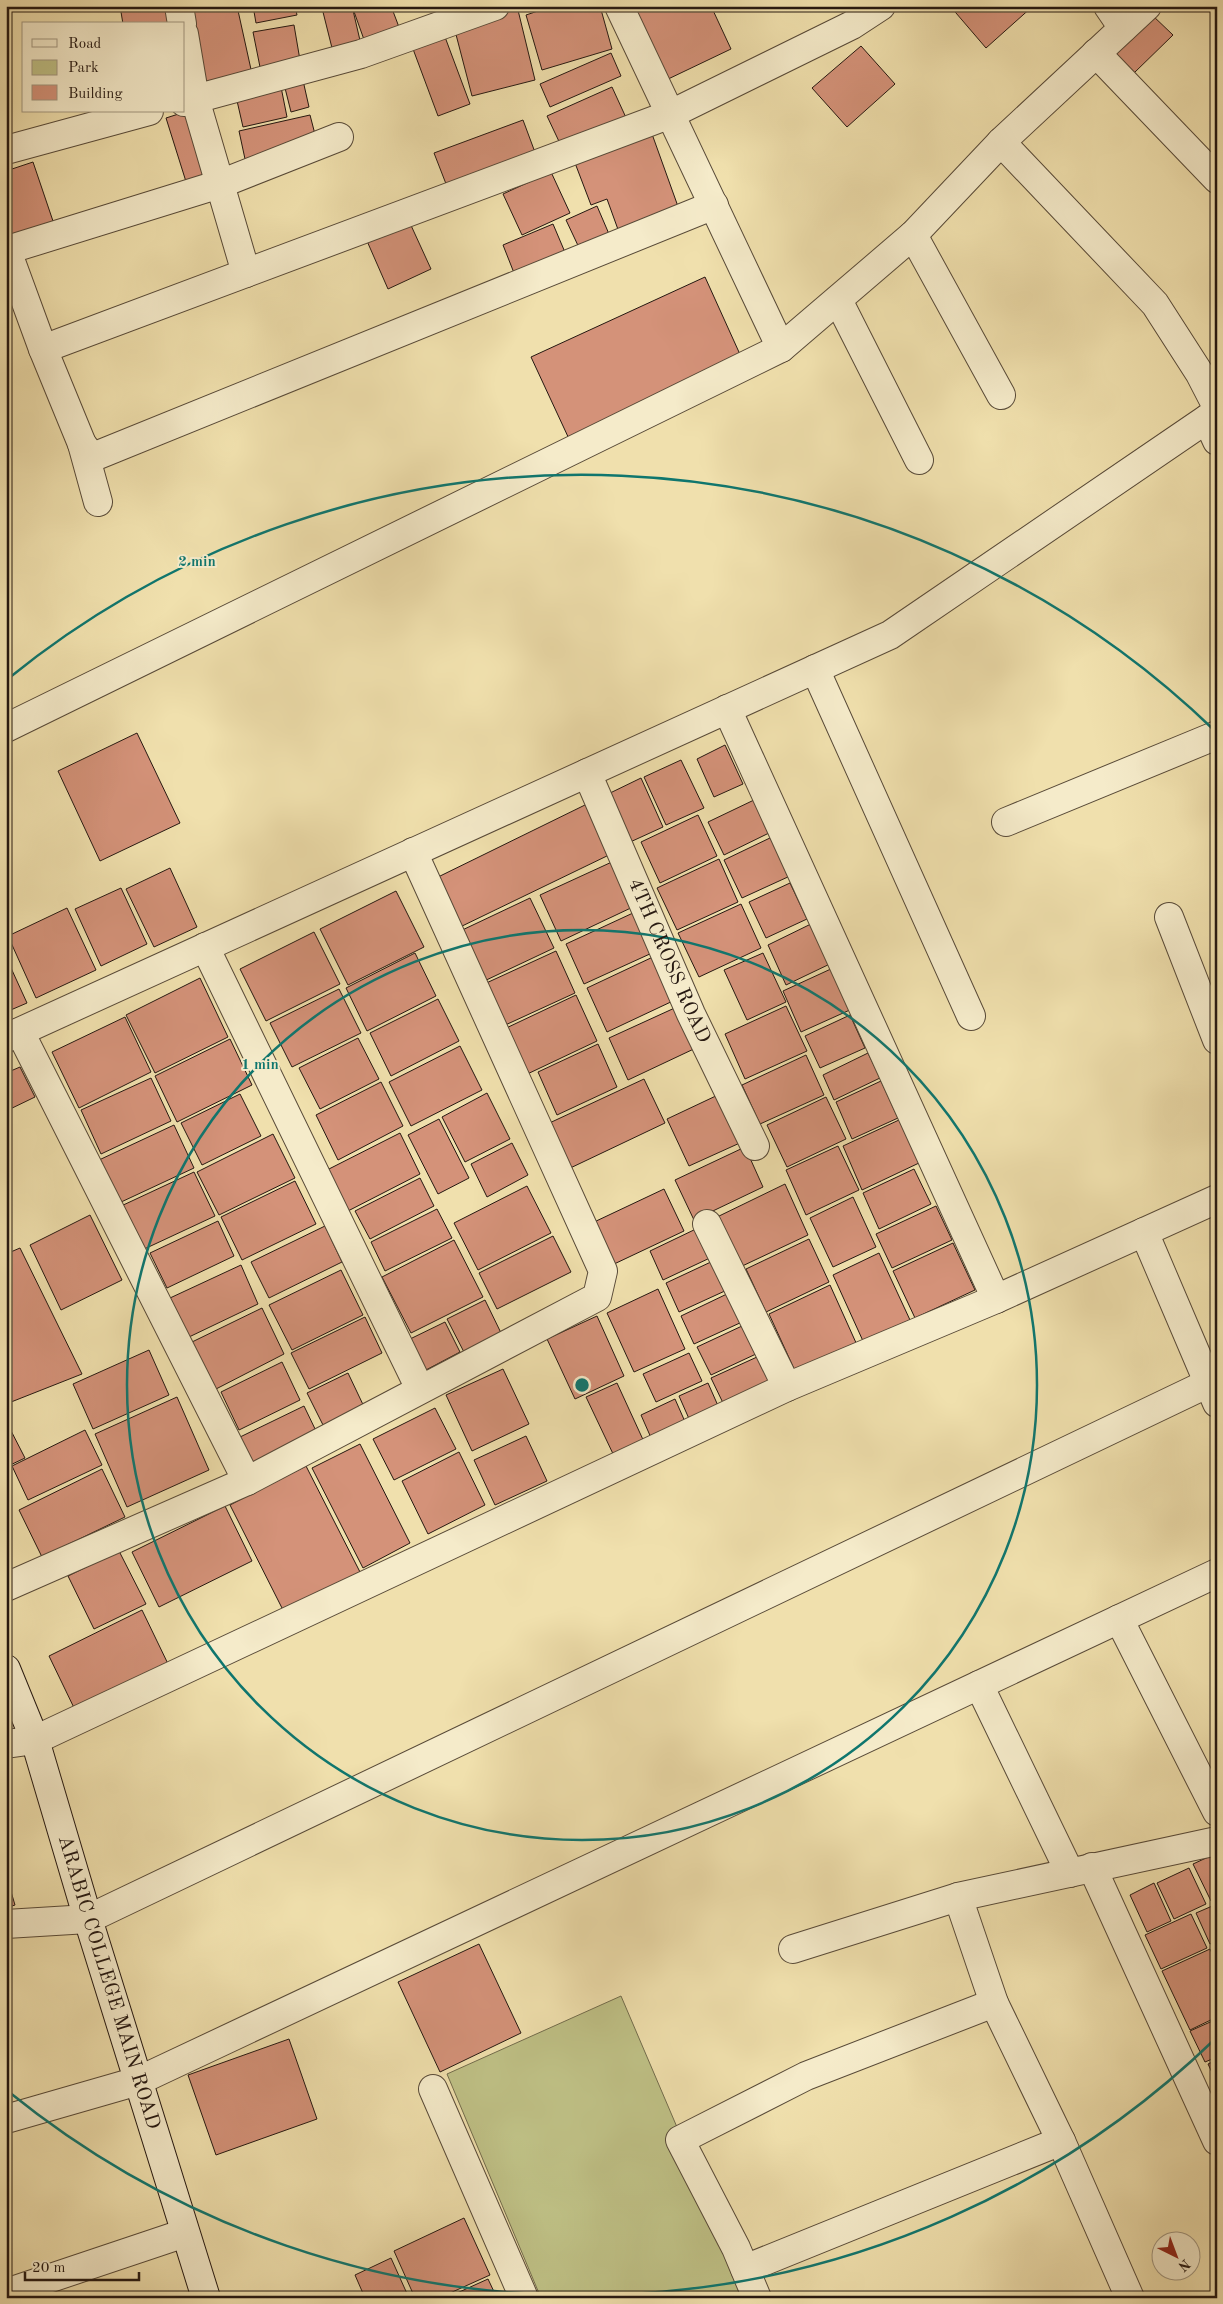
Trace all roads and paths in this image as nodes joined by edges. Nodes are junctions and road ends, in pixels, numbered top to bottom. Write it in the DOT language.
graph roads {
  1 [pos="179,6"];
  2 [pos="495,6"];
  3 [pos="619,6"];
  4 [pos="881,6"];
  5 [pos="1147,6"];
  6 [pos="1115,17"];
  7 [pos="182,22"];
  8 [pos="185,45"];
  9 [pos="1096,53"];
  10 [pos="190,100"];
  11 [pos="145,112"];
  12 [pos="670,114"];
  13 [pos="339,137"];
  14 [pos="1001,142"];
  15 [pos="6,150"];
  16 [pos="1217,179"];
  17 [pos="220,184"];
  18 [pos="714,205"];
  19 [pos="913,236"];
  20 [pos="7,249"];
  21 [pos="246,273"];
  22 [pos="838,300"];
  23 [pos="781,348"];
  24 [pos="43,349"];
  25 [pos="1001,395"];
  26 [pos="1214,420"];
  27 [pos="82,444"];
  28 [pos="919,460"];
  29 [pos="98,502"];
  30 [pos="815,669"];
  31 [pos="727,709"];
  32 [pos="6,728"];
  33 [pos="1217,735"];
  34 [pos="587,773"];
  35 [pos="1006,822"];
  36 [pos="412,852"];
  37 [pos="1169,918"];
  38 [pos="205,947"];
  39 [pos="971,1016"];
  40 [pos="13,1035"];
  41 [pos="1217,1040"];
  42 [pos="755,1146"];
  43 [pos="1217,1199"];
  44 [pos="707,1224"];
  45 [pos="1144,1232"];
  46 [pos="996,1300"];
  47 [pos="786,1388"];
  48 [pos="1214,1388"];
  49 [pos="420,1389"];
  50 [pos="247,1481"];
  51 [pos="1217,1573"];
  52 [pos="6,1587"];
  53 [pos="1119,1619"];
  54 [pos="6,1669"];
  55 [pos="979,1685"];
  56 [pos="35,1740"];
  57 [pos="6,1744"];
  58 [pos="1217,1812"];
  59 [pos="1217,1841"];
  60 [pos="1081,1870"];
  61 [pos="958,1897"];
  62 [pos="88,1919"];
  63 [pos="6,1924"];
  64 [pos="793,1949"];
  65 [pos="994,2003"];
  66 [pos="138,2081"];
  67 [pos="433,2089"];
  68 [pos="6,2119"];
  69 [pos="1061,2141"];
  70 [pos="1217,2141"];
  71 [pos="185,2233"];
  72 [pos="745,2269"];
  73 [pos="6,2293"];
  74 [pos="1126,2297"];
  75 [pos="206,2298"];
  76 [pos="524,2298"];
  77 [pos="757,2298"];
  1 -- 7 [label="street"];
  2 -- 10 [label="street"];
  3 -- 12 [label="street"];
  4 -- 12 [label="street"];
  5 -- 6 [label="street"];
  6 -- 9 [label="street"];
  8 -- 10 [label="street"];
  9 -- 14 [label="street"];
  9 -- 16 [label="street"];
  10 -- 17 [label="street"];
  11 -- 15 [label="street"];
  12 -- 18 [label="street"];
  12 -- 21 [label="street"];
  13 -- 17 [label="street"];
  14 -- 19 [label="street"];
  14 -- 26 [label="street"];
  17 -- 20 [label="street"];
  17 -- 21 [label="street"];
  18 -- 23 [label="street"];
  18 -- 27 [label="street"];
  19 -- 22 [label="street"];
  19 -- 25 [label="street"];
  20 -- 24 [label="street"];
  21 -- 24 [label="street"];
  22 -- 23 [label="street"];
  22 -- 28 [label="street"];
  23 -- 32 [label="street"];
  24 -- 27 [label="street"];
  26 -- 30 [label="street"];
  27 -- 29 [label="street"];
  30 -- 31 [label="street"];
  30 -- 39 [label="street"];
  31 -- 34 [label="street"];
  31 -- 46 [label="street"];
  33 -- 35 [label="street"];
  34 -- 36 [label="street"];
  34 -- 42 [label="street, 4TH CROSS ROAD"];
  36 -- 38 [label="street"];
  36 -- 49 [label="street"];
  37 -- 41 [label="street"];
  38 -- 40 [label="street"];
  38 -- 49 [label="street"];
  40 -- 50 [label="street"];
  43 -- 45 [label="street"];
  44 -- 47 [label="street"];
  45 -- 46 [label="street"];
  45 -- 48 [label="street"];
  46 -- 47 [label="street"];
  47 -- 56 [label="street"];
  48 -- 62 [label="street"];
  49 -- 50 [label="street"];
  50 -- 52 [label="street"];
  51 -- 53 [label="street"];
  53 -- 55 [label="street"];
  53 -- 58 [label="street"];
  54 -- 56 [label="street, ARABIC COLLEGE MAIN ROAD"];
  55 -- 60 [label="street"];
  55 -- 66 [label="street"];
  56 -- 57 [label="street"];
  56 -- 62 [label="street, ARABIC COLLEGE MAIN ROAD"];
  59 -- 60 [label="street"];
  60 -- 61 [label="street"];
  60 -- 70 [label="street"];
  61 -- 64 [label="street"];
  61 -- 65 [label="street"];
  62 -- 63 [label="street"];
  62 -- 66 [label="street, ARABIC COLLEGE MAIN ROAD"];
  65 -- 69 [label="street"];
  65 -- 72 [label="street"];
  66 -- 68 [label="street"];
  66 -- 71 [label="street, ARABIC COLLEGE MAIN ROAD"];
  67 -- 76 [label="street"];
  69 -- 72 [label="street"];
  69 -- 74 [label="street"];
  71 -- 73 [label="street"];
  71 -- 75 [label="street, ARABIC COLLEGE MAIN ROAD"];
  72 -- 77 [label="street"];
}
